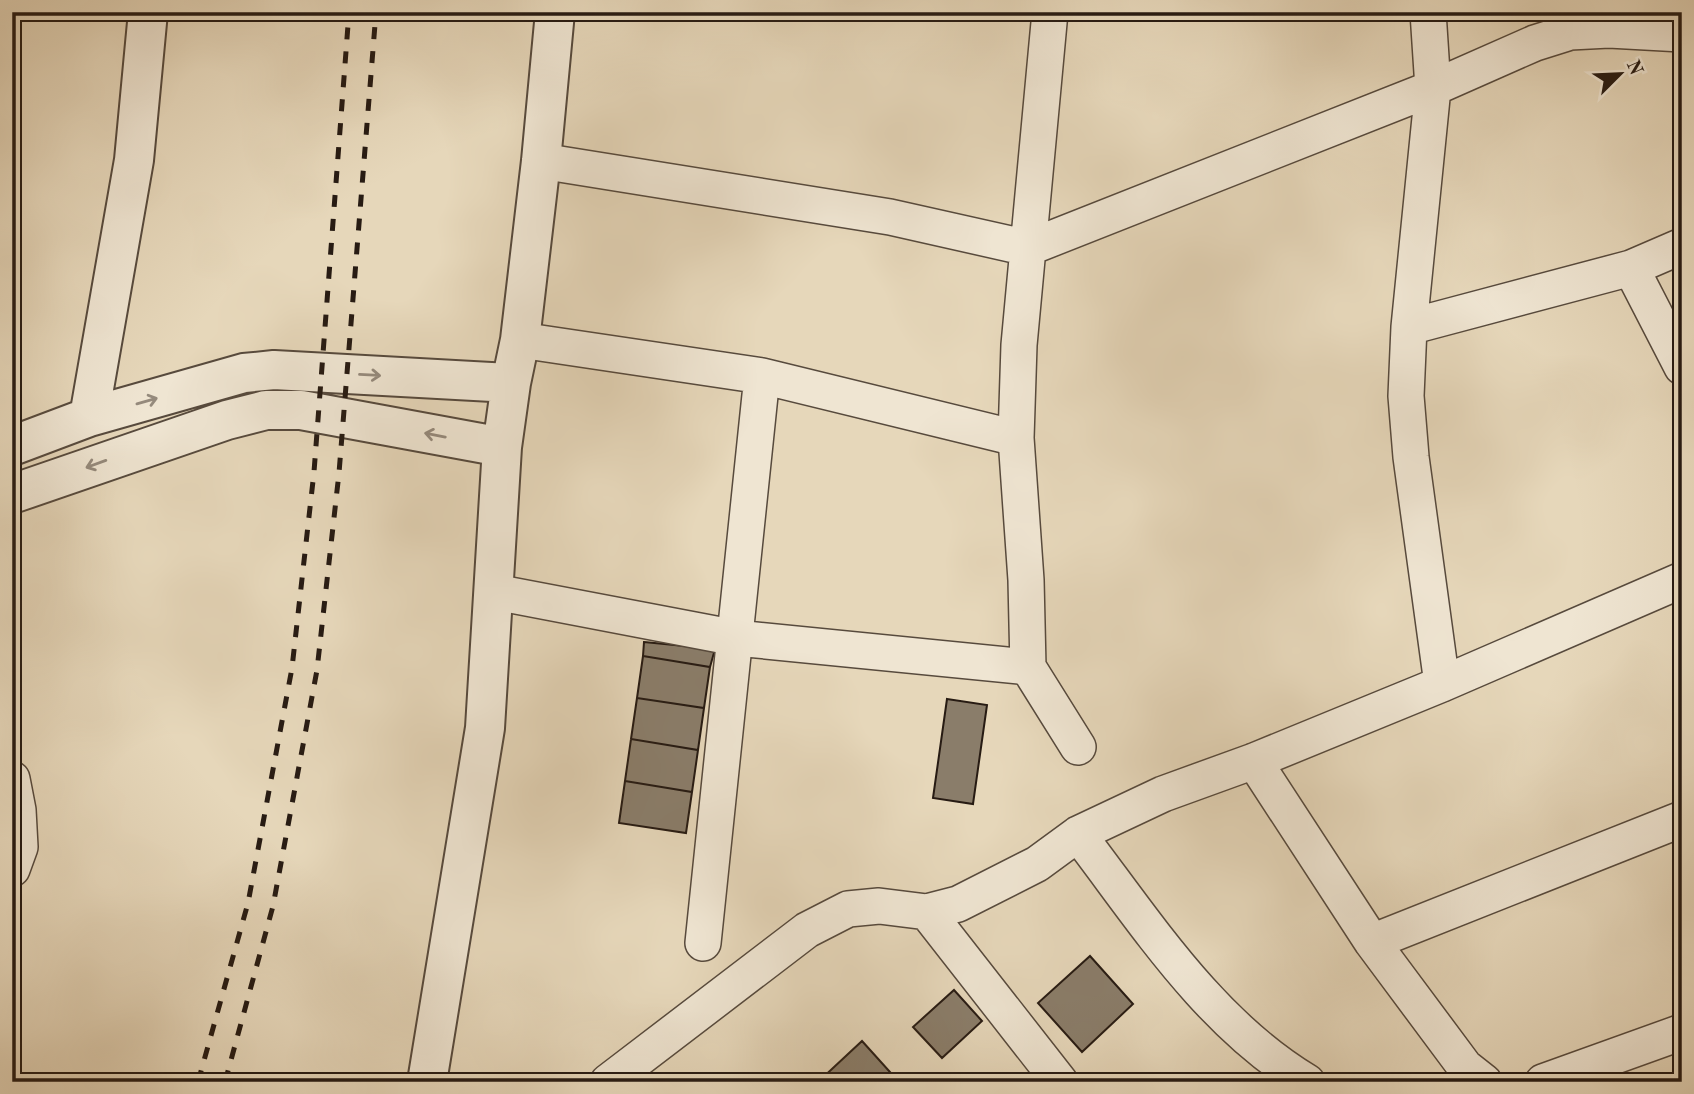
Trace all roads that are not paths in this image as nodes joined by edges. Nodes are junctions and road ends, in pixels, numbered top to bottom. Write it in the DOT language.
graph roads {
  1 [pos="148,12"];
  2 [pos="555,12"];
  3 [pos="1050,12"];
  4 [pos="1429,12"];
  5 [pos="1682,34"];
  6 [pos="1433,88"];
  7 [pos="541,161"];
  8 [pos="1682,246"];
  9 [pos="1028,248"];
  10 [pos="1632,268"];
  11 [pos="1409,327"];
  12 [pos="520,340"];
  13 [pos="1682,368"];
  14 [pos="762,376"];
  15 [pos="511,383"];
  16 [pos="89,417"];
  17 [pos="1016,438"];
  18 [pos="12,446"];
  19 [pos="502,447"];
  20 [pos="12,494"];
  21 [pos="1682,580"];
  22 [pos="495,592"];
  23 [pos="736,638"];
  24 [pos="1027,667"];
  25 [pos="1442,684"];
  26 [pos="1078,747"];
  27 [pos="1254,761"];
  28 [pos="12,779"];
  29 [pos="1682,819"];
  30 [pos="1078,834"];
  31 [pos="12,869"];
  32 [pos="927,912"];
  33 [pos="1372,942"];
  34 [pos="703,943"];
  35 [pos="1682,1032"];
  36 [pos="427,1082"];
  37 [pos="608,1082"];
  38 [pos="1060,1082"];
  39 [pos="1307,1082"];
  40 [pos="1484,1082"];
  41 [pos="1543,1082"];
  1 -- 16 [label="street"];
  2 -- 7 [label="street"];
  3 -- 9 [label="street"];
  4 -- 6 [label="street"];
  5 -- 6 [label="street"];
  6 -- 9 [label="street"];
  6 -- 11 [label="street"];
  7 -- 9 [label="street"];
  7 -- 12 [label="street"];
  8 -- 10 [label="street"];
  9 -- 17 [label="street"];
  10 -- 11 [label="street"];
  10 -- 13 [label="street"];
  11 -- 25 [label="street"];
  12 -- 14 [label="street"];
  12 -- 15 [label="street"];
  14 -- 17 [label="street"];
  14 -- 23 [label="street"];
  16 -- 15 [label="street, one-way"];
  15 -- 19 [label="street"];
  16 -- 18 [label="street"];
  17 -- 24 [label="street"];
  19 -- 20 [label="street, one-way"];
  19 -- 22 [label="street"];
  21 -- 25 [label="street"];
  22 -- 23 [label="street"];
  22 -- 36 [label="street"];
  23 -- 24 [label="street"];
  23 -- 34 [label="street"];
  24 -- 26 [label="street"];
  25 -- 27 [label="street"];
  27 -- 30 [label="street"];
  27 -- 33 [label="street"];
  28 -- 31 [label="street"];
  29 -- 33 [label="street"];
  30 -- 32 [label="street"];
  30 -- 39 [label="street"];
  32 -- 37 [label="street"];
  32 -- 38 [label="street"];
  33 -- 40 [label="street"];
  35 -- 41 [label="street"];
}
